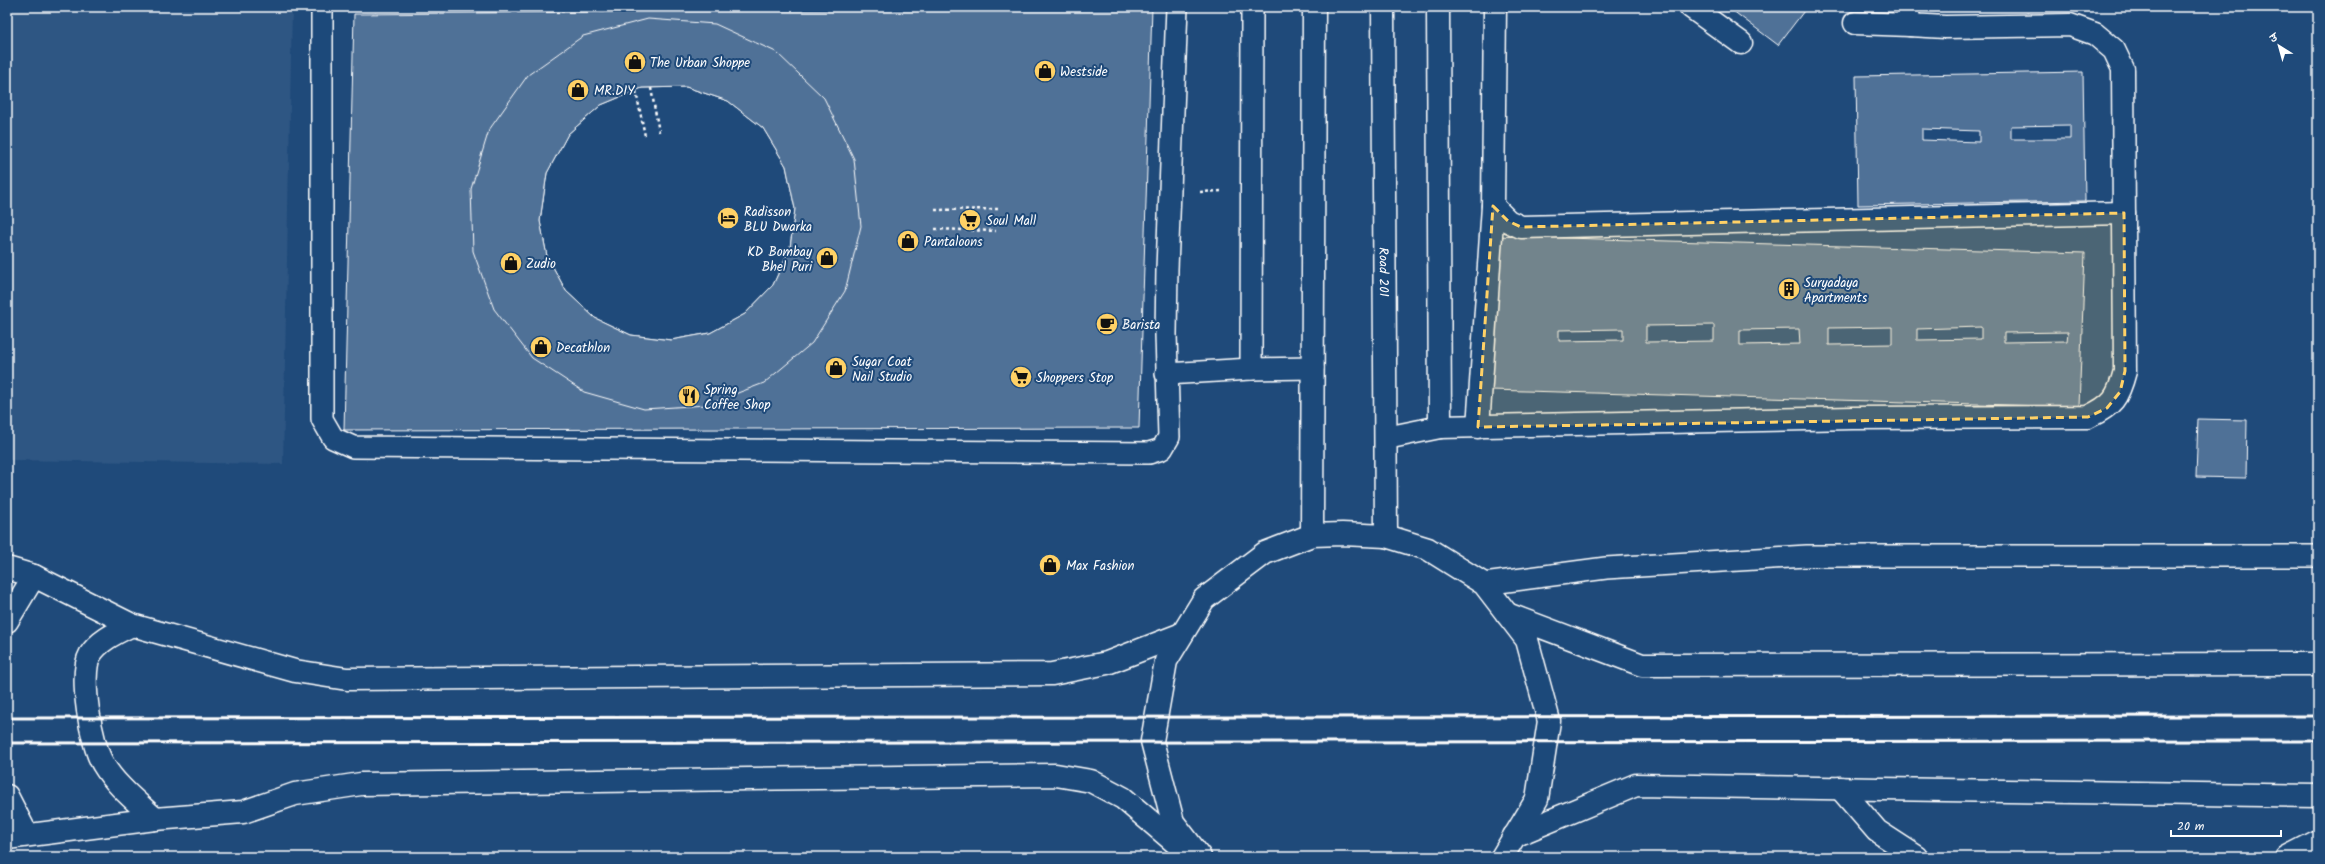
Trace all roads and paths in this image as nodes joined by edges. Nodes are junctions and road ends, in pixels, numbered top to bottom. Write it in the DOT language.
graph roads {
  1 [pos="322,7"];
  2 [pos="1177,7"];
  3 [pos="1252,7"];
  4 [pos="1314,7"];
  5 [pos="1383,7"];
  6 [pos="1438,7"];
  7 [pos="1495,7"];
  8 [pos="1691,7"];
  9 [pos="1909,16"];
  10 [pos="1855,23"];
  11 [pos="1741,43"];
  12 [pos="651,88"];
  13 [pos="636,91"];
  14 [pos="660,132"];
  15 [pos="645,136"];
  16 [pos="1252,191"];
  17 [pos="1170,192"];
  18 [pos="1494,206"];
  19 [pos="998,209"];
  20 [pos="935,210"];
  21 [pos="2124,213"];
  22 [pos="935,229"];
  23 [pos="996,231"];
  24 [pos="1313,368"];
  25 [pos="1251,370"];
  26 [pos="1166,374"];
  27 [pos="1440,427"];
  28 [pos="1478,427"];
  29 [pos="1386,438"];
  30 [pos="1312,535"];
  31 [pos="1386,536"];
  32 [pos="2318,556"];
  33 [pos="7,568"];
  34 [pos="34,576"];
  35 [pos="1484,584"];
  36 [pos="1507,614"];
  37 [pos="7,622"];
  38 [pos="132,625"];
  39 [pos="1182,634"];
  40 [pos="2318,664"];
  41 [pos="1840,788"];
  42 [pos="7,796"];
  43 [pos="2318,796"];
  44 [pos="155,819"];
  45 [pos="17,836"];
  46 [pos="1514,836"];
  47 [pos="2318,841"];
  48 [pos="1192,857"];
  49 [pos="1200,857"];
  50 [pos="1502,857"];
  51 [pos="1917,857"];
  52 [pos="2287,857"];
  1 -- 26 [label="lane"];
  2 -- 17 [label="lane"];
  3 -- 16 [label="lane"];
  4 -- 24 [label="street"];
  5 -- 29 [label="street, Road 201"];
  6 -- 27 [label="street"];
  7 -- 18 [label="street"];
  8 -- 11 [label="street"];
  9 -- 10 [label="street"];
  9 -- 21 [label="street"];
  12 -- 14 [label="path"];
  13 -- 15 [label="path"];
  16 -- 17 [label="path"];
  16 -- 25 [label="lane"];
  17 -- 26 [label="lane"];
  18 -- 21 [label="street"];
  18 -- 28 [label="street"];
  19 -- 20 [label="path"];
  21 -- 28 [label="street"];
  22 -- 23 [label="path"];
  24 -- 25 [label="lane"];
  24 -- 30 [label="street"];
  25 -- 26 [label="lane"];
  27 -- 28 [label="street"];
  27 -- 29 [label="street"];
  29 -- 31 [label="street, Road 201"];
  30 -- 31 [label="street"];
  30 -- 39 [label="street"];
  31 -- 35 [label="street"];
  32 -- 35 [label="lane"];
  33 -- 34 [label="street"];
  34 -- 37 [label="street"];
  34 -- 38 [label="street"];
  35 -- 36 [label="street"];
  36 -- 40 [label="street"];
  36 -- 46 [label="street"];
  38 -- 39 [label="street"];
  38 -- 44 [label="street"];
  39 -- 49 [label="street"];
  41 -- 43 [label="street"];
  41 -- 46 [label="street"];
  41 -- 51 [label="street"];
  42 -- 45 [label="street"];
  44 -- 45 [label="street"];
  44 -- 48 [label="street"];
  46 -- 50 [label="street"];
  47 -- 52 [label="street"];
}
